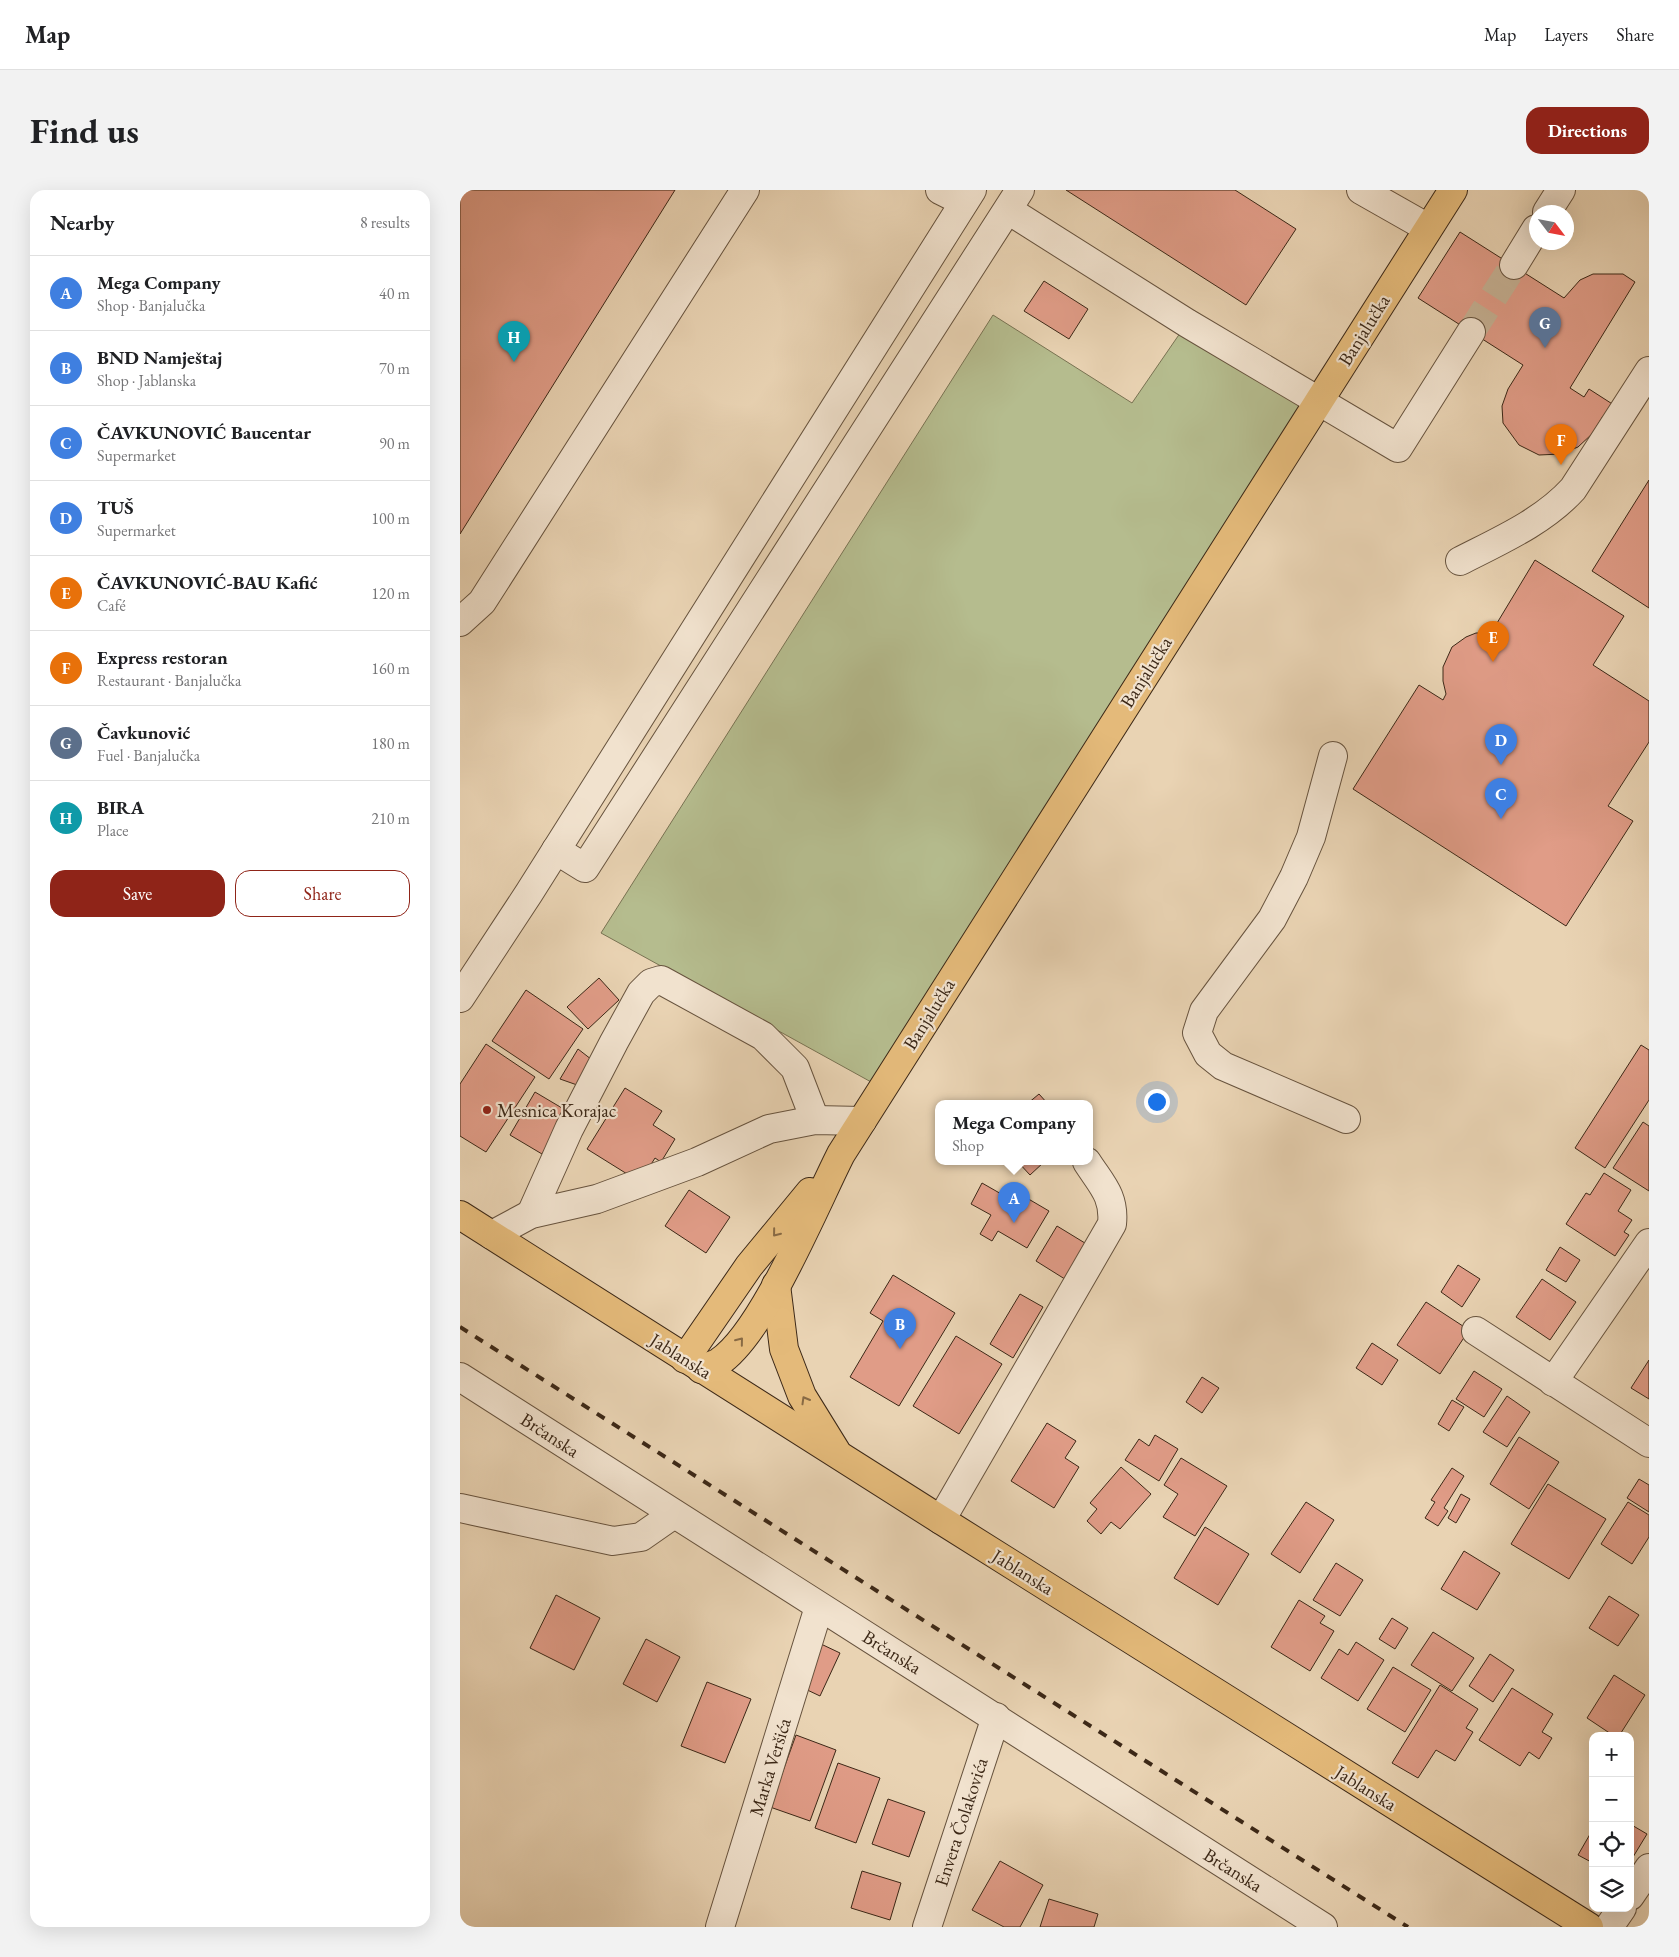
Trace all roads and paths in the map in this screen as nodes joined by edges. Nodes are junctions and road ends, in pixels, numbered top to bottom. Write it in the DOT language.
graph roads {
  1 [pos="744,190"];
  2 [pos="940,190"];
  3 [pos="1453,190"];
  4 [pos="1561,190"];
  5 [pos="1365,191"];
  6 [pos="968,196"];
  7 [pos="1014,200"];
  8 [pos="1551,205"];
  9 [pos="1428,228"];
  10 [pos="1529,241"];
  11 [pos="1514,266"];
  12 [pos="1472,332"];
  13 [pos="1649,371"];
  14 [pos="1318,401"];
  15 [pos="1460,561"];
  16 [pos="460,622"];
  17 [pos="1333,756"];
  18 [pos="556,850"];
  19 [pos="460,998"];
  20 [pos="815,1120"];
  21 [pos="1346,1120"];
  22 [pos="862,1121"];
  23 [pos="841,1154"];
  24 [pos="1089,1165"];
  25 [pos="531,1214"];
  26 [pos="460,1215"];
  27 [pos="492,1235"];
  28 [pos="1649,1243"];
  29 [pos="776,1285"];
  30 [pos="1476,1331"];
  31 [pos="693,1364"];
  32 [pos="460,1377"];
  33 [pos="1553,1382"];
  34 [pos="1649,1443"];
  35 [pos="840,1456"];
  36 [pos="460,1508"];
  37 [pos="674,1514"];
  38 [pos="940,1520"];
  39 [pos="819,1606"];
  40 [pos="996,1717"];
  41 [pos="1649,1868"];
  42 [pos="1634,1890"];
  43 [pos="1619,1912"];
  44 [pos="720,1927"];
  45 [pos="927,1927"];
  46 [pos="1323,1927"];
  47 [pos="1589,1927"];
  48 [pos="1609,1927"];
  1 -- 16 [label="street"];
  2 -- 6 [label="street"];
  3 -- 9 [label="main road, Banjalučka"];
  4 -- 8 [label="street"];
  5 -- 9 [label="street"];
  6 -- 18 [label="street"];
  7 -- 14 [label="street"];
  7 -- 18 [label="street"];
  9 -- 14 [label="main road, Banjalučka"];
  10 -- 11 [label="street"];
  12 -- 14 [label="street"];
  13 -- 15 [label="street"];
  14 -- 22 [label="main road, Banjalučka"];
  17 -- 21 [label="street"];
  18 -- 19 [label="street"];
  20 -- 22 [label="street"];
  20 -- 25 [label="street"];
  20 -- 25 [label="street"];
  22 -- 23 [label="main road, Banjalučka"];
  23 -- 29 [label="main road"];
  23 -- 31 [label="main road, one-way"];
  24 -- 38 [label="street"];
  25 -- 27 [label="street"];
  26 -- 27 [label="main road, Jablanska"];
  27 -- 31 [label="main road, Jablanska"];
  28 -- 33 [label="street"];
  31 -- 29 [label="main road, one-way"];
  35 -- 29 [label="main road, one-way"];
  30 -- 33 [label="street"];
  31 -- 35 [label="main road, Jablanska"];
  32 -- 37 [label="street, Brčanska"];
  33 -- 34 [label="street"];
  35 -- 38 [label="main road, Jablanska"];
  36 -- 37 [label="street"];
  37 -- 39 [label="street, Brčanska"];
  38 -- 47 [label="main road, Jablanska"];
  39 -- 40 [label="street, Brčanska"];
  39 -- 44 [label="street, Marka Veršića"];
  40 -- 45 [label="street, Envera Čolakovića"];
  40 -- 46 [label="street, Brčanska"];
  41 -- 42 [label="street"];
  43 -- 48 [label="street"];
}
